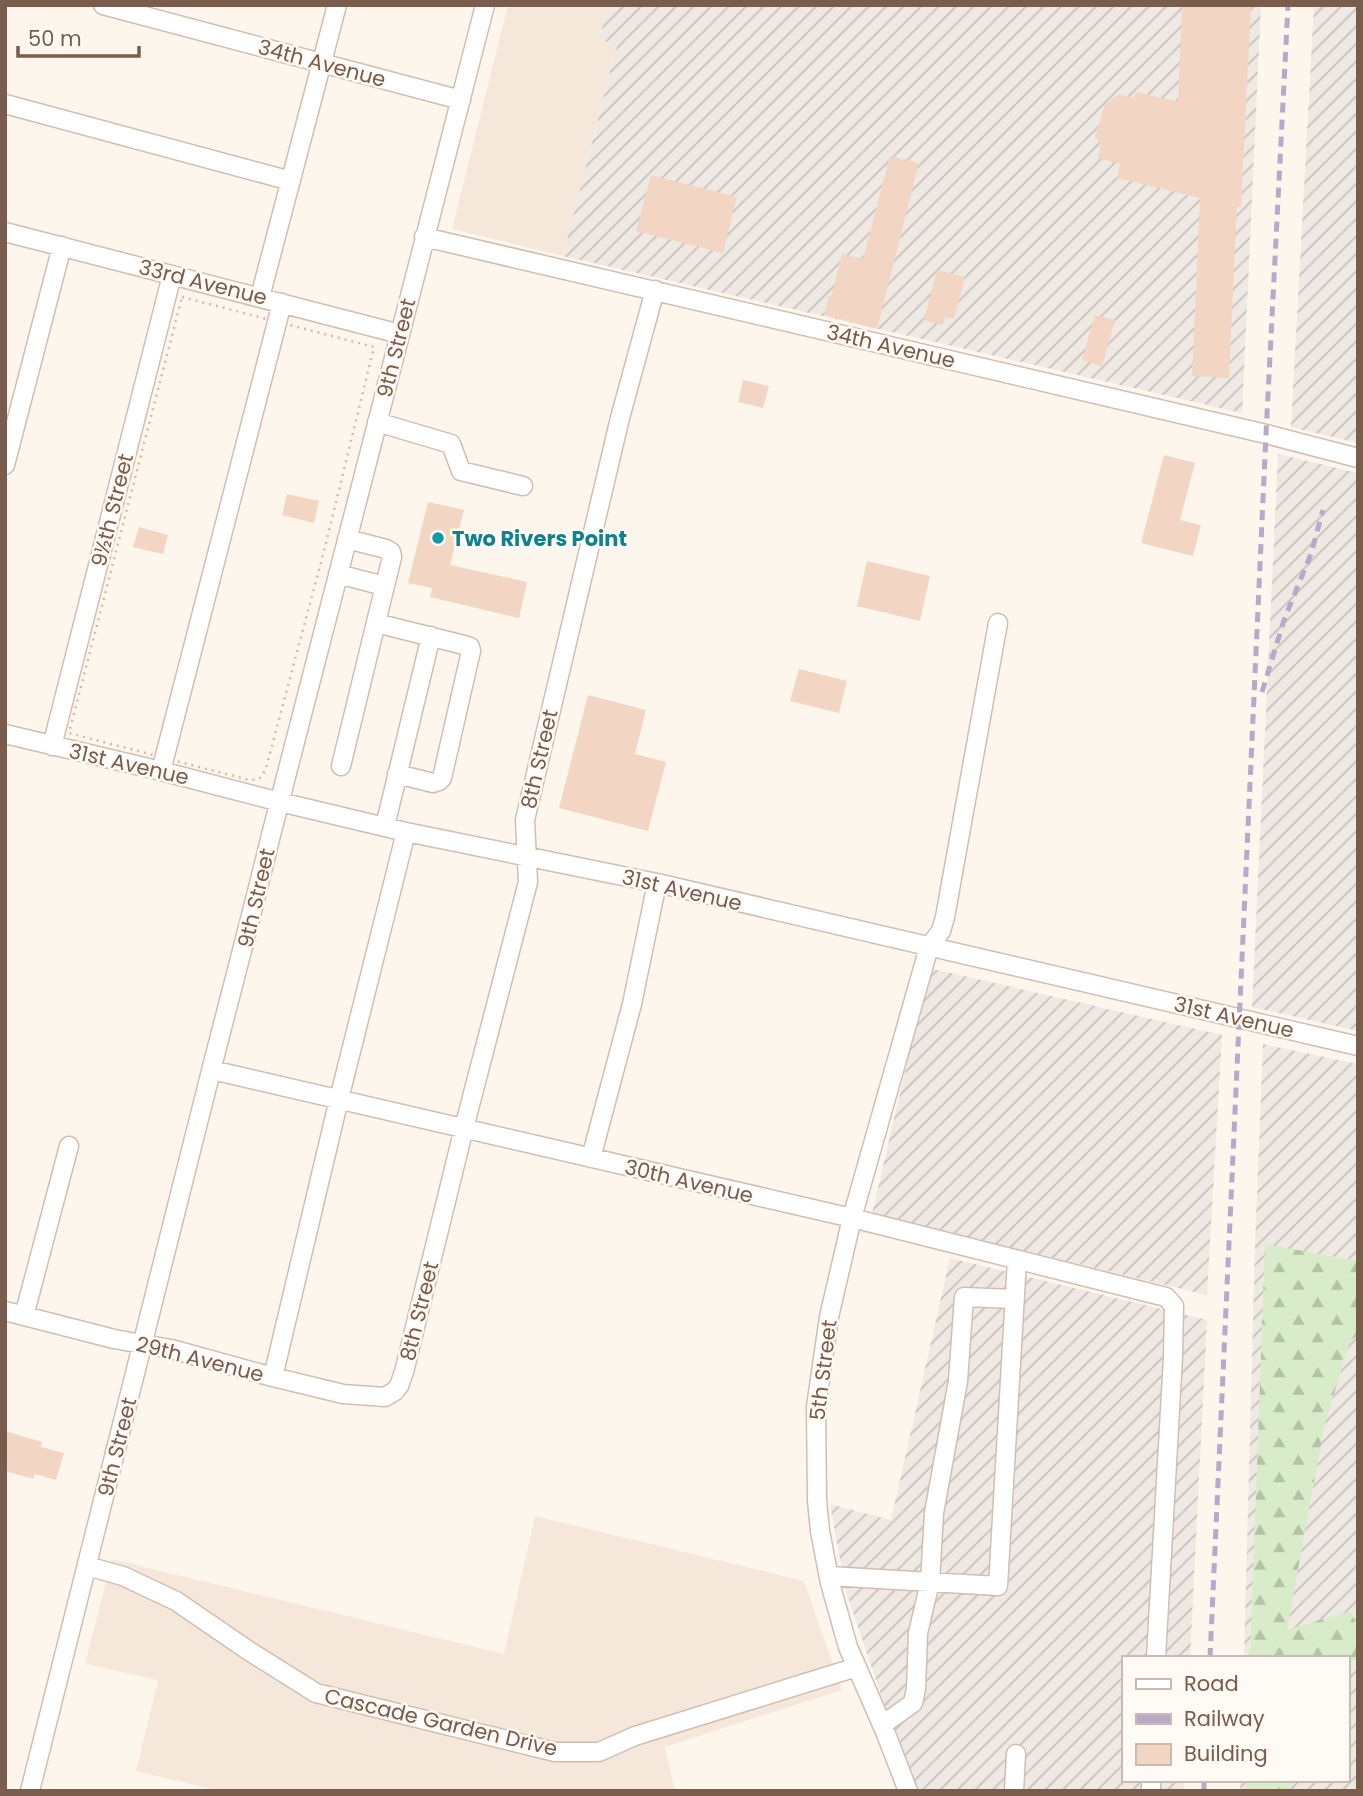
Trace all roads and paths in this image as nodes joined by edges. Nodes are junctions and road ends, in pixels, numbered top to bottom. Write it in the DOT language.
graph roads {
  1 [pos="103,5"];
  2 [pos="337,5"];
  3 [pos="485,5"];
  4 [pos="323,63"];
  5 [pos="461,100"];
  6 [pos="5,104"];
  7 [pos="291,181"];
  8 [pos="5,232"];
  9 [pos="424,237"];
  10 [pos="61,246"];
  11 [pos="172,275"];
  12 [pos="655,290"];
  13 [pos="260,297"];
  14 [pos="282,303"];
  15 [pos="400,334"];
  16 [pos="377,422"];
  17 [pos="1358,458"];
  18 [pos="5,465"];
  19 [pos="523,486"];
  20 [pos="347,539"];
  21 [pos="338,574"];
  22 [pos="384,586"];
  23 [pos="376,623"];
  24 [pos="998,623"];
  25 [pos="431,636"];
  26 [pos="5,734"];
  27 [pos="52,746"];
  28 [pos="341,766"];
  29 [pos="162,771"];
  30 [pos="397,774"];
  31 [pos="280,802"];
  32 [pos="385,826"];
  33 [pos="406,832"];
  34 [pos="526,857"];
  35 [pos="657,883"];
  36 [pos="929,947"];
  37 [pos="1358,1046"];
  38 [pos="212,1070"];
  39 [pos="339,1099"];
  40 [pos="464,1128"];
  41 [pos="69,1146"];
  42 [pos="592,1158"];
  43 [pos="852,1218"];
  44 [pos="1017,1260"];
  45 [pos="1015,1299"];
  46 [pos="5,1311"];
  47 [pos="24,1316"];
  48 [pos="143,1344"];
  49 [pos="273,1377"];
  50 [pos="395,1391"];
  51 [pos="87,1566"];
  52 [pos="829,1576"];
  53 [pos="930,1582"];
  54 [pos="1156,1656"];
  55 [pos="857,1667"];
  56 [pos="882,1725"];
  57 [pos="1016,1754"];
  58 [pos="30,1791"];
  59 [pos="908,1791"];
  60 [pos="1014,1791"];
  1 -- 4 [label="street, 34th Avenue"];
  2 -- 4 [label="street"];
  3 -- 5 [label="street, 9th Street"];
  4 -- 5 [label="street, 34th Avenue"];
  4 -- 7 [label="street"];
  5 -- 9 [label="street, 9th Street"];
  6 -- 7 [label="street"];
  7 -- 13 [label="street"];
  8 -- 10 [label="street, 33rd Avenue"];
  9 -- 12 [label="street, 34th Avenue"];
  9 -- 15 [label="street, 9th Street"];
  10 -- 11 [label="street, 33rd Avenue"];
  10 -- 18 [label="street"];
  11 -- 13 [label="street, 33rd Avenue"];
  11 -- 27 [label="street, 9½th Street"];
  12 -- 17 [label="street, 34th Avenue"];
  12 -- 34 [label="street, 8th Street"];
  13 -- 14 [label="street, 33rd Avenue"];
  14 -- 15 [label="street, 33rd Avenue"];
  14 -- 29 [label="street"];
  15 -- 16 [label="street, 9th Street"];
  16 -- 19 [label="street"];
  16 -- 20 [label="street, 9th Street"];
  20 -- 21 [label="street, 9th Street"];
  20 -- 22 [label="street"];
  21 -- 22 [label="street"];
  21 -- 31 [label="street, 9th Street"];
  22 -- 23 [label="street"];
  23 -- 25 [label="street"];
  23 -- 28 [label="street"];
  24 -- 36 [label="street, 5th Street"];
  25 -- 30 [label="street"];
  25 -- 30 [label="street"];
  26 -- 27 [label="street, 31st Avenue"];
  27 -- 29 [label="street, 31st Avenue"];
  29 -- 31 [label="street, 31st Avenue"];
  30 -- 32 [label="street"];
  31 -- 32 [label="street, 31st Avenue"];
  31 -- 38 [label="street, 9th Street"];
  32 -- 33 [label="street, 31st Avenue"];
  33 -- 34 [label="street, 31st Avenue"];
  33 -- 39 [label="street"];
  34 -- 35 [label="street, 31st Avenue"];
  34 -- 40 [label="street, 8th Street"];
  35 -- 36 [label="street, 31st Avenue"];
  35 -- 42 [label="street"];
  36 -- 37 [label="street, 31st Avenue"];
  36 -- 43 [label="street, 5th Street"];
  38 -- 39 [label="street, 30th Avenue"];
  38 -- 48 [label="street, 9th Street"];
  39 -- 40 [label="street, 30th Avenue"];
  39 -- 49 [label="street"];
  40 -- 42 [label="street, 30th Avenue"];
  40 -- 50 [label="street, 8th Street"];
  41 -- 47 [label="street"];
  42 -- 43 [label="street, 30th Avenue"];
  43 -- 44 [label="street, 30th Avenue"];
  43 -- 52 [label="street, 5th Street"];
  44 -- 45 [label="street"];
  44 -- 54 [label="street, 30th Avenue"];
  45 -- 53 [label="street"];
  45 -- 53 [label="street"];
  46 -- 47 [label="street, 29th Avenue"];
  47 -- 48 [label="street, 29th Avenue"];
  48 -- 49 [label="street, 29th Avenue"];
  48 -- 51 [label="street, 9th Street"];
  49 -- 50 [label="street, 29th Avenue"];
  51 -- 55 [label="street, Cascade Garden Drive"];
  51 -- 58 [label="street, 9th Street"];
  52 -- 53 [label="street"];
  52 -- 55 [label="street, 5th Street"];
  53 -- 56 [label="street"];
  55 -- 56 [label="street, 5th Street"];
  56 -- 59 [label="street, 5th Street"];
  57 -- 60 [label="street"];
}
